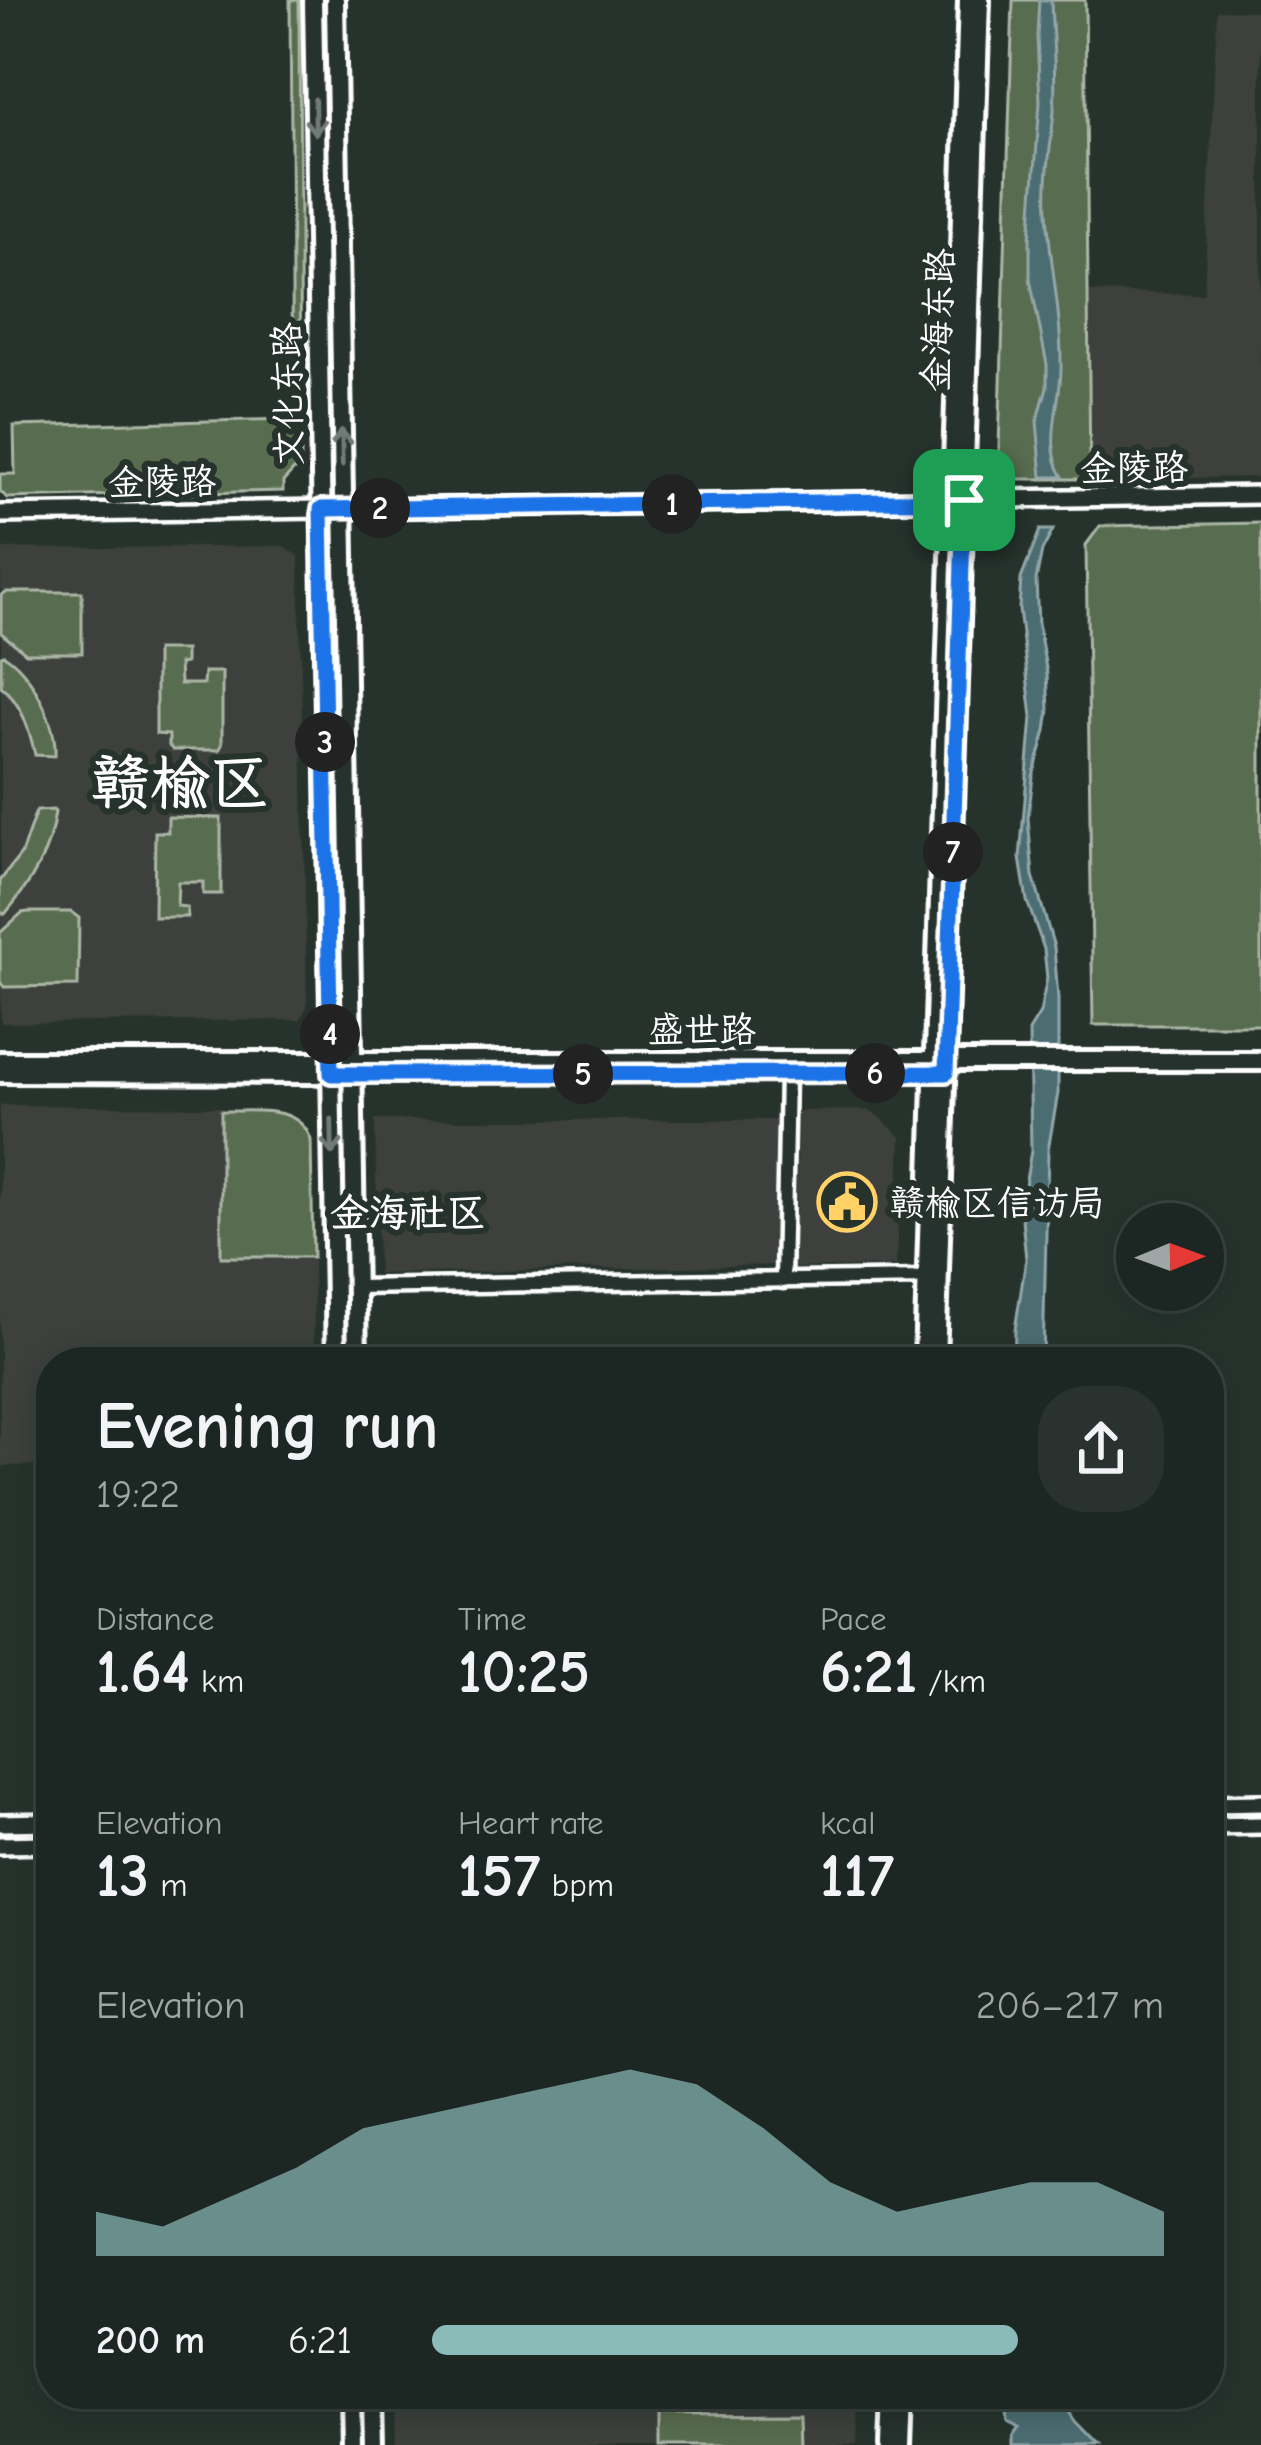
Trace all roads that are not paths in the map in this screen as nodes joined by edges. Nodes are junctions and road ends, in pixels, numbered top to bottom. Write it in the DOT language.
graph roads {
  1 [pos="313,0"];
  2 [pos="335,0"];
  3 [pos="968,0"];
  4 [pos="980,0"];
  5 [pos="1261,495"];
  6 [pos="958,505"];
  7 [pos="1261,506"];
  8 [pos="0,514"];
  9 [pos="321,514"];
  10 [pos="343,514"];
  11 [pos="0,524"];
  12 [pos="0,1061"];
  13 [pos="1261,1061"];
  14 [pos="330,1068"];
  15 [pos="352,1068"];
  16 [pos="940,1068"];
  17 [pos="1261,1072"];
  18 [pos="0,1073"];
  19 [pos="787,1073"];
  20 [pos="927,1279"];
  21 [pos="783,1281"];
  22 [pos="356,1287"];
  23 [pos="336,1347"];
  24 [pos="357,1347"];
  25 [pos="925,1347"];
  26 [pos="936,1347"];
  27 [pos="1261,1803"];
  28 [pos="1224,1804"];
  29 [pos="36,1822"];
  30 [pos="0,1823"];
  31 [pos="1261,1825"];
  32 [pos="1224,1826"];
  33 [pos="36,1844"];
  34 [pos="0,1845"];
  35 [pos="351,2409"];
  36 [pos="372,2409"];
  37 [pos="890,2409"];
  38 [pos="902,2409"];
  39 [pos="352,2445"];
  40 [pos="373,2445"];
  41 [pos="889,2445"];
  42 [pos="901,2445"];
  1 -- 9 [label="main road, 文化东路, one-way"];
  10 -- 2 [label="main road, 文化东路, one-way"];
  3 -- 6 [label="main road, 金海东路"];
  4 -- 6 [label="main road, 金海东路"];
  5 -- 6 [label="street, 金陵路"];
  6 -- 7 [label="street, 金陵路"];
  6 -- 10 [label="street, 金陵路"];
  6 -- 16 [label="main road, 金海东路"];
  8 -- 9 [label="street, 金陵路"];
  9 -- 10 [label="street, 金陵路"];
  9 -- 11 [label="street, 金陵路"];
  9 -- 14 [label="main road, 文化东路"];
  10 -- 15 [label="main road, 文化东路"];
  12 -- 14 [label="main road, 盛世路"];
  13 -- 16 [label="main road, 盛世路"];
  14 -- 15 [label="main road, 盛世路"];
  14 -- 18 [label="main road, 盛世路"];
  14 -- 23 [label="main road, 文化东路, one-way"];
  15 -- 16 [label="main road, 盛世路"];
  15 -- 19 [label="main road, 盛世路"];
  15 -- 22 [label="main road, 文化东路"];
  16 -- 17 [label="main road, 盛世路"];
  16 -- 19 [label="main road, 盛世路"];
  16 -- 20 [label="main road, 金海东路"];
  16 -- 26 [label="main road, 金海东路"];
  19 -- 21 [label="street"];
  20 -- 21 [label="street"];
  20 -- 25 [label="main road, 金海东路"];
  21 -- 22 [label="street"];
  22 -- 24 [label="main road, 文化东路"];
  27 -- 28 [label="street"];
  29 -- 30 [label="street"];
  31 -- 32 [label="street"];
  33 -- 34 [label="street"];
  35 -- 39 [label="main road"];
  36 -- 40 [label="main road"];
  37 -- 41 [label="main road"];
  38 -- 42 [label="main road"];
}
